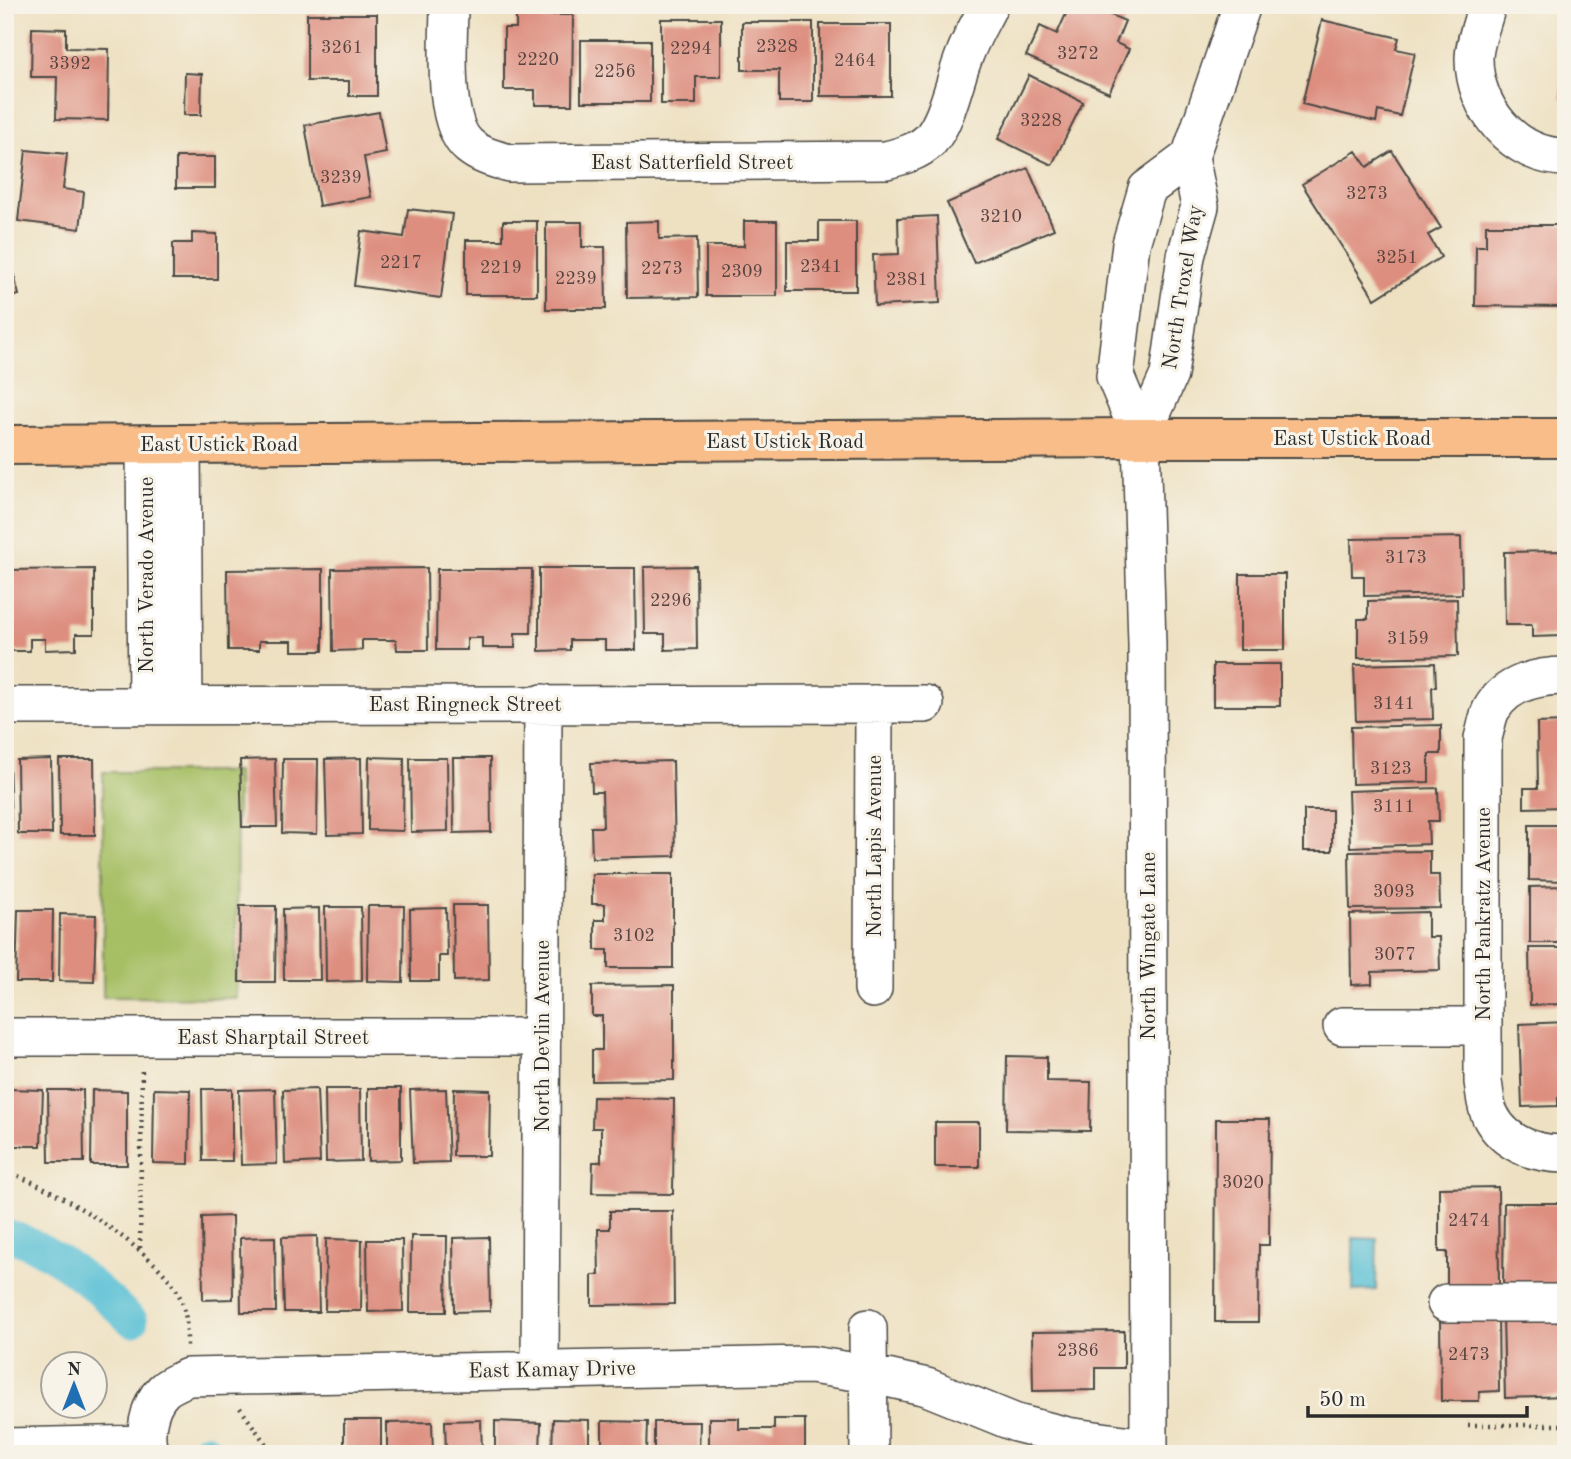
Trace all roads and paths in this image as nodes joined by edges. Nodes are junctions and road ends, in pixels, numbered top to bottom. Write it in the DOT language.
graph roads {
  1 [pos="449,5"];
  2 [pos="989,5"];
  3 [pos="1242,5"];
  4 [pos="1479,7"];
  5 [pos="1190,157"];
  6 [pos="1566,157"];
  7 [pos="1140,438"];
  8 [pos="1566,438"];
  9 [pos="5,445"];
  10 [pos="163,445"];
  11 [pos="1566,676"];
  12 [pos="543,703"];
  13 [pos="874,704"];
  14 [pos="925,704"];
  15 [pos="147,705"];
  16 [pos="184,705"];
  17 [pos="5,706"];
  18 [pos="873,989"];
  19 [pos="1342,1026"];
  20 [pos="1483,1026"];
  21 [pos="5,1037"];
  22 [pos="142,1037"];
  23 [pos="542,1038"];
  24 [pos="1566,1154"];
  25 [pos="5,1172"];
  26 [pos="140,1249"];
  27 [pos="1446,1303"];
  28 [pos="1566,1303"];
  29 [pos="868,1328"];
  30 [pos="188,1348"];
  31 [pos="540,1369"];
  32 [pos="869,1374"];
  33 [pos="236,1398"];
  34 [pos="1468,1425"];
  35 [pos="1566,1425"];
  36 [pos="5,1447"];
  37 [pos="148,1449"];
  38 [pos="1140,1450"];
  39 [pos="273,1454"];
  40 [pos="869,1454"];
  1 -- 2 [label="street, East Satterfield Street"];
  3 -- 5 [label="street"];
  4 -- 6 [label="street"];
  5 -- 7 [label="street, North Troxel Way"];
  5 -- 7 [label="street"];
  7 -- 8 [label="main road, East Ustick Road"];
  7 -- 10 [label="main road, East Ustick Road"];
  7 -- 38 [label="street, North Wingate Lane"];
  9 -- 10 [label="main road, East Ustick Road"];
  10 -- 15 [label="street, North Verado Avenue"];
  10 -- 16 [label="street, North Verado Avenue"];
  11 -- 20 [label="street, North Pankratz Avenue"];
  12 -- 13 [label="street, East Ringneck Street"];
  12 -- 16 [label="street, East Ringneck Street"];
  12 -- 23 [label="street, North Devlin Avenue"];
  13 -- 14 [label="street, East Ringneck Street"];
  13 -- 18 [label="street, North Lapis Avenue"];
  15 -- 16 [label="street, East Ringneck Street"];
  15 -- 17 [label="street, East Ringneck Street"];
  19 -- 20 [label="street"];
  20 -- 24 [label="street, North Pankratz Avenue"];
  21 -- 22 [label="street, East Sharptail Street"];
  22 -- 23 [label="street, East Sharptail Street"];
  22 -- 26 [label="path"];
  23 -- 31 [label="street, North Devlin Avenue"];
  25 -- 26 [label="path"];
  26 -- 30 [label="path"];
  27 -- 28 [label="street"];
  29 -- 32 [label="street"];
  31 -- 32 [label="street, East Kamay Drive"];
  31 -- 37 [label="street, East Kamay Drive"];
  32 -- 38 [label="street, East Kamay Drive"];
  32 -- 40 [label="street"];
  33 -- 39 [label="path"];
  34 -- 35 [label="path"];
  36 -- 37 [label="street, East Kamay Drive"];
}
